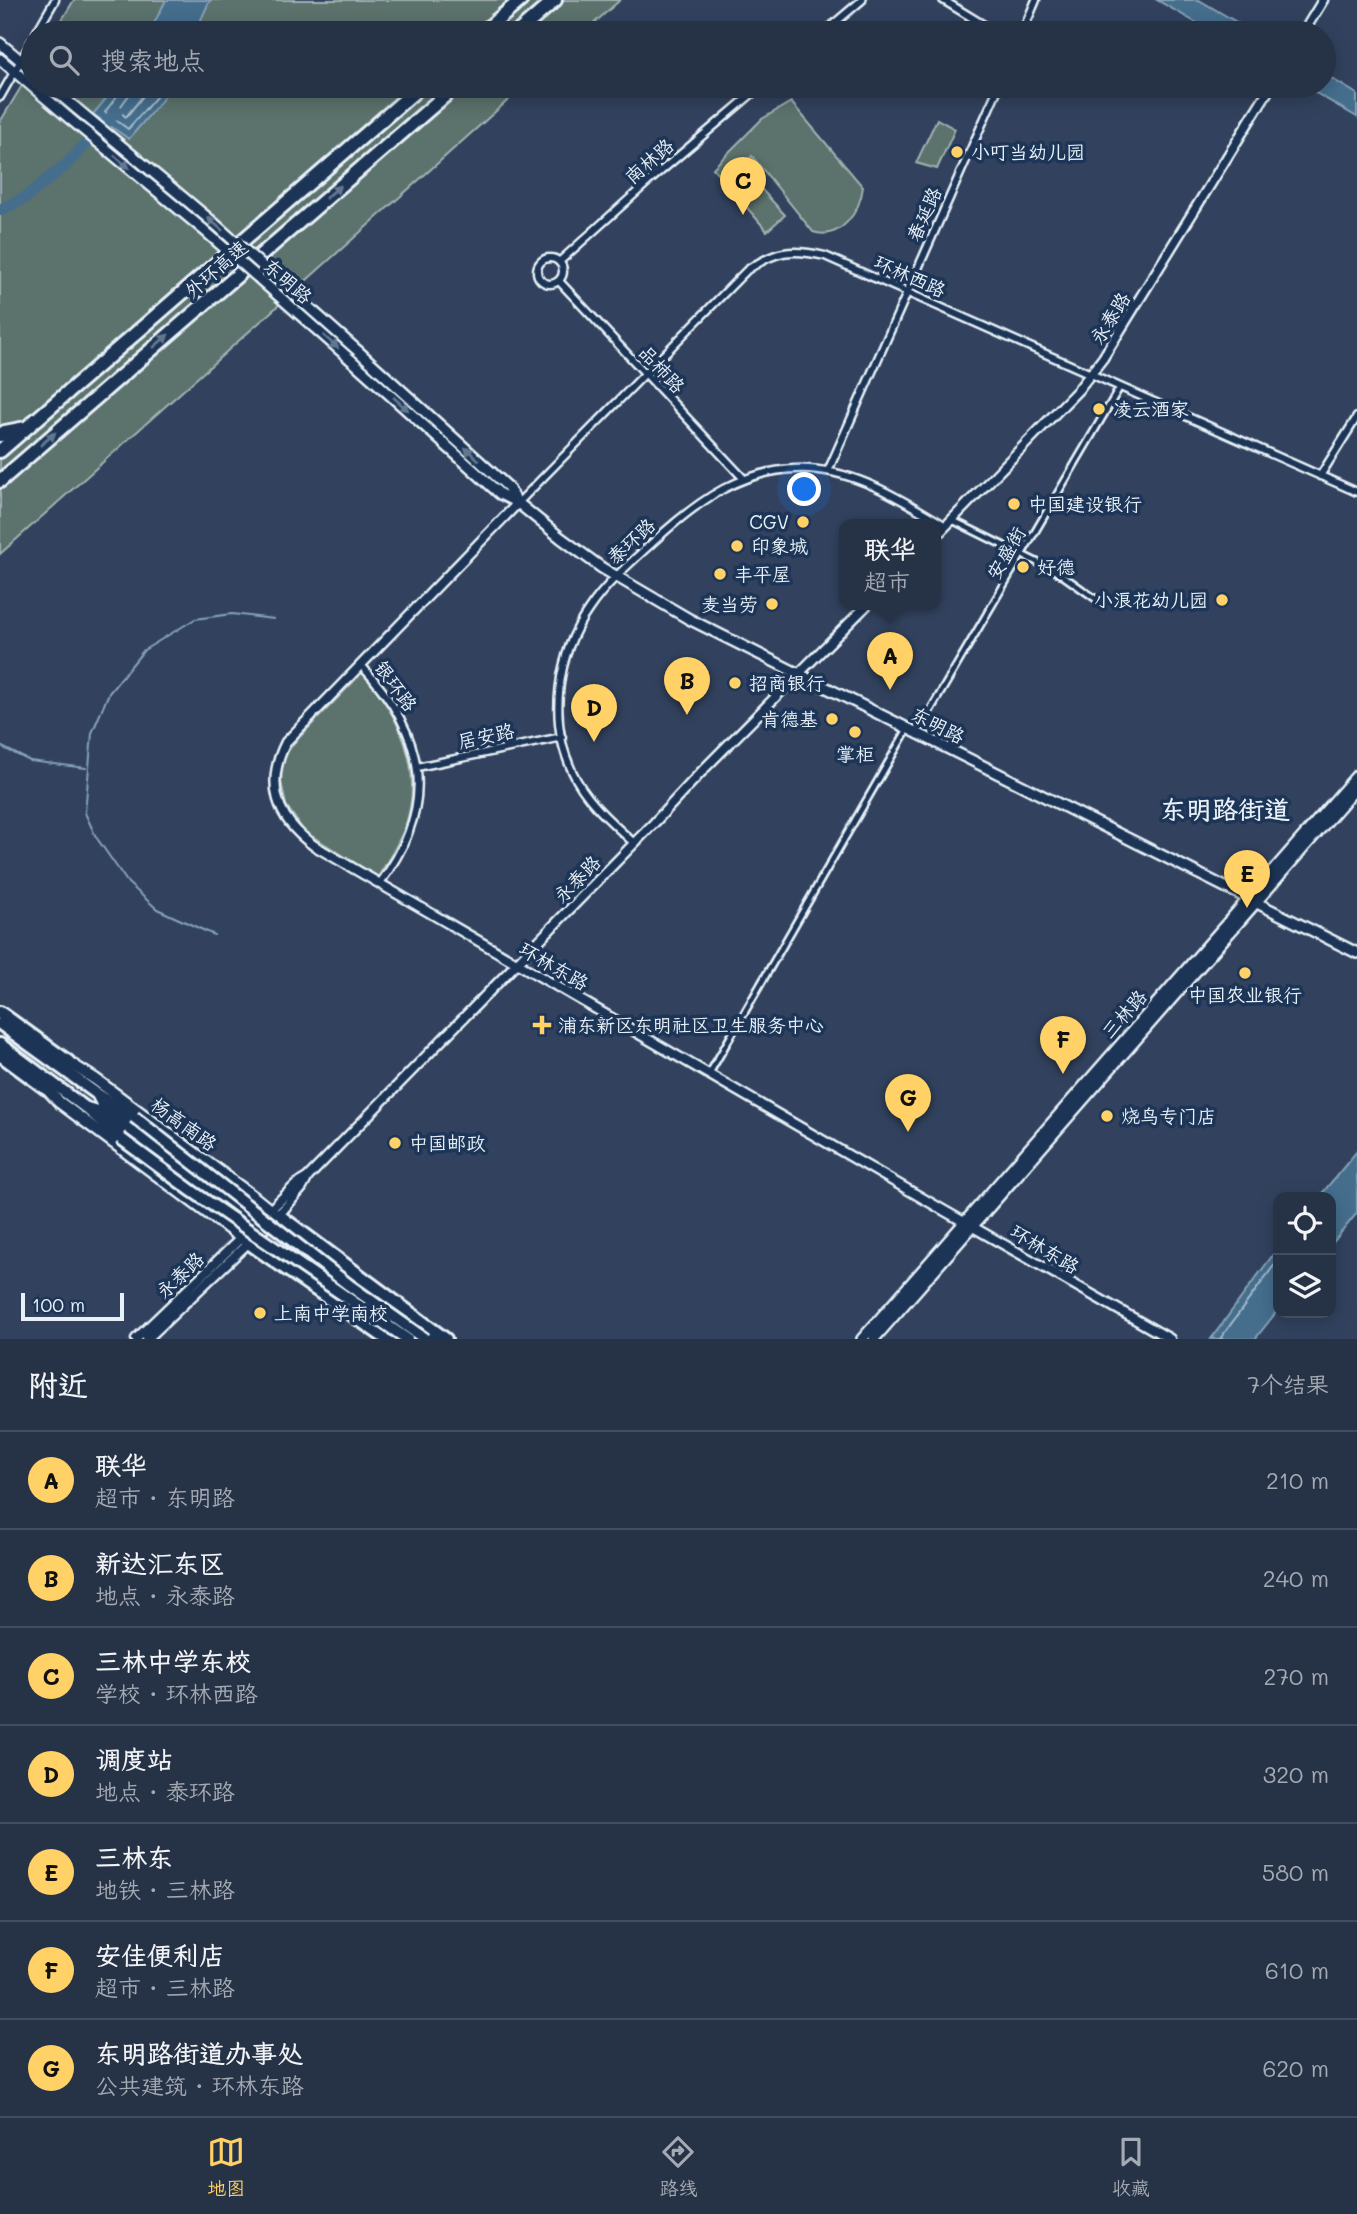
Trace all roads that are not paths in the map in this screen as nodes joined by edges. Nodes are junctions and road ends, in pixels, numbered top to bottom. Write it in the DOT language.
graph roads {
  1 [pos="55,0"];
  2 [pos="521,0"];
  3 [pos="555,0"];
  4 [pos="862,0"];
  5 [pos="943,0"];
  6 [pos="1036,0"];
  7 [pos="1323,0"];
  8 [pos="43,21"];
  9 [pos="496,21"];
  10 [pos="531,21"];
  11 [pos="837,21"];
  12 [pos="977,21"];
  13 [pos="1026,21"];
  14 [pos="1310,21"];
  15 [pos="0,43"];
  16 [pos="0,60"];
  17 [pos="21,61"];
  18 [pos="14,72"];
  19 [pos="21,78"];
  20 [pos="0,97"];
  21 [pos="45,98"];
  22 [pos="65,98"];
  23 [pos="407,98"];
  24 [pos="442,98"];
  25 [pos="747,98"];
  26 [pos="994,98"];
  27 [pos="1264,98"];
  28 [pos="559,262"];
  29 [pos="559,281"];
  30 [pos="907,292"];
  31 [pos="1092,374"];
  32 [pos="645,375"];
  33 [pos="1120,386"];
  34 [pos="1357,417"];
  35 [pos="26,428"];
  36 [pos="0,435"];
  37 [pos="0,451"];
  38 [pos="828,471"];
  39 [pos="1320,476"];
  40 [pos="744,479"];
  41 [pos="0,481"];
  42 [pos="1357,492"];
  43 [pos="518,503"];
  44 [pos="941,519"];
  45 [pos="941,519"];
  46 [pos="949,523"];
  47 [pos="941,531"];
  48 [pos="1022,554"];
  49 [pos="616,576"];
  50 [pos="1103,604"];
  51 [pos="862,610"];
  52 [pos="361,665"];
  53 [pos="799,675"];
  54 [pos="912,732"];
  55 [pos="562,737"];
  56 [pos="417,767"];
  57 [pos="1357,775"];
  58 [pos="1357,787"];
  59 [pos="634,843"];
  60 [pos="380,883"];
  61 [pos="1252,901"];
  62 [pos="1357,953"];
  63 [pos="517,963"];
  64 [pos="0,1013"];
  65 [pos="0,1024"];
  66 [pos="0,1044"];
  67 [pos="0,1055"];
  68 [pos="68,1062"];
  69 [pos="708,1074"];
  70 [pos="46,1088"];
  71 [pos="97,1094"];
  72 [pos="86,1108"];
  73 [pos="136,1115"];
  74 [pos="120,1138"];
  75 [pos="274,1214"];
  76 [pos="969,1224"];
  77 [pos="259,1227"];
  78 [pos="247,1240"];
  79 [pos="344,1263"];
  80 [pos="351,1278"];
  81 [pos="136,1339"];
  82 [pos="147,1339"];
  83 [pos="386,1339"];
  84 [pos="395,1339"];
  85 [pos="407,1339"];
  86 [pos="425,1339"];
  87 [pos="437,1339"];
  88 [pos="446,1339"];
  89 [pos="862,1339"];
  90 [pos="874,1339"];
  91 [pos="1170,1339"];
  1 -- 8 [label="street"];
  2 -- 9 [label="highway"];
  3 -- 10 [label="highway"];
  4 -- 11 [label="street"];
  5 -- 12 [label="street"];
  6 -- 13 [label="street"];
  7 -- 14 [label="street"];
  15 -- 17 [label="main road"];
  16 -- 18 [label="main road, 东明路"];
  17 -- 18 [label="street"];
  18 -- 19 [label="main road, 东明路, one-way, bridge"];
  18 -- 20 [label="street"];
  21 -- 43 [label="main road, 东明路, one-way, bridge"];
  43 -- 22 [label="main road, 东明路, one-way, bridge"];
  23 -- 35 [label="highway, 外环高速"];
  41 -- 24 [label="highway, 外环高速, one-way"];
  25 -- 28 [label="street, 南林路"];
  26 -- 30 [label="street, 春延路"];
  27 -- 31 [label="street, 永泰路"];
  28 -- 29 [label="street"];
  28 -- 29 [label="street"];
  29 -- 32 [label="street, 品柿路"];
  30 -- 31 [label="street, 环林西路"];
  30 -- 32 [label="street, 环林西路"];
  30 -- 38 [label="street, 春延路"];
  31 -- 33 [label="street, 环林西路"];
  31 -- 46 [label="street, 永泰路"];
  32 -- 40 [label="street, 品柿路"];
  32 -- 43 [label="street, 环林西路"];
  33 -- 39 [label="street, 环林西路"];
  33 -- 48 [label="street, 安盛街"];
  34 -- 39 [label="street"];
  35 -- 36 [label="highway"];
  35 -- 37 [label="highway, 外环高速"];
  38 -- 40 [label="street, 泰环路"];
  38 -- 45 [label="street, 泰环路"];
  39 -- 42 [label="street, 环林西路"];
  40 -- 49 [label="street, 泰环路"];
  43 -- 49 [label="main road, 东明路"];
  43 -- 52 [label="street, 环林东路"];
  44 -- 46 [label="street, 泰环路"];
  46 -- 47 [label="street, 永泰路"];
  46 -- 48 [label="street"];
  48 -- 50 [label="street"];
  48 -- 54 [label="street, 安盛街"];
  49 -- 53 [label="main road, 东明路"];
  49 -- 55 [label="street, 泰环路"];
  51 -- 53 [label="street, 永泰路"];
  52 -- 56 [label="street, 银环路"];
  52 -- 60 [label="street, 环林东路"];
  53 -- 54 [label="main road, 东明路"];
  53 -- 59 [label="street, 永泰路"];
  54 -- 61 [label="main road, 东明路"];
  54 -- 69 [label="street, 安盛街"];
  55 -- 56 [label="street, 居安路"];
  55 -- 59 [label="street, 泰环路"];
  56 -- 60 [label="street, 银环路"];
  57 -- 61 [label="main road, 三林路"];
  58 -- 61 [label="main road, 三林路"];
  59 -- 63 [label="street, 永泰路"];
  60 -- 63 [label="street, 环林东路"];
  61 -- 62 [label="main road, 东明路"];
  61 -- 76 [label="main road, 三林路"];
  63 -- 69 [label="street, 环林东路"];
  63 -- 75 [label="street, 永泰路"];
  64 -- 68 [label="highway"];
  65 -- 71 [label="highway, 杨高南路"];
  66 -- 72 [label="highway"];
  67 -- 70 [label="highway"];
  68 -- 73 [label="highway"];
  69 -- 76 [label="street, 环林东路"];
  70 -- 74 [label="highway"];
  70 -- 78 [label="main road"];
  71 -- 73 [label="highway, 杨高南路"];
  71 -- 77 [label="main road, 杨高南路"];
  72 -- 74 [label="highway"];
  72 -- 77 [label="main road"];
  73 -- 75 [label="main road, 杨高南路"];
  73 -- 86 [label="highway, 杨高南路, bridge"];
  74 -- 85 [label="highway, bridge"];
  75 -- 77 [label="main road"];
  75 -- 79 [label="highway"];
  75 -- 80 [label="main road, 杨高南路"];
  76 -- 89 [label="main road, 三林路"];
  76 -- 90 [label="main road, 三林路"];
  76 -- 91 [label="street, 环林东路"];
  77 -- 78 [label="main road"];
  78 -- 81 [label="street, 永泰路"];
  78 -- 82 [label="street, 永泰路"];
  78 -- 83 [label="highway"];
  78 -- 84 [label="main road"];
  79 -- 80 [label="main road"];
  79 -- 88 [label="highway"];
  80 -- 87 [label="main road, 杨高南路"];
}
